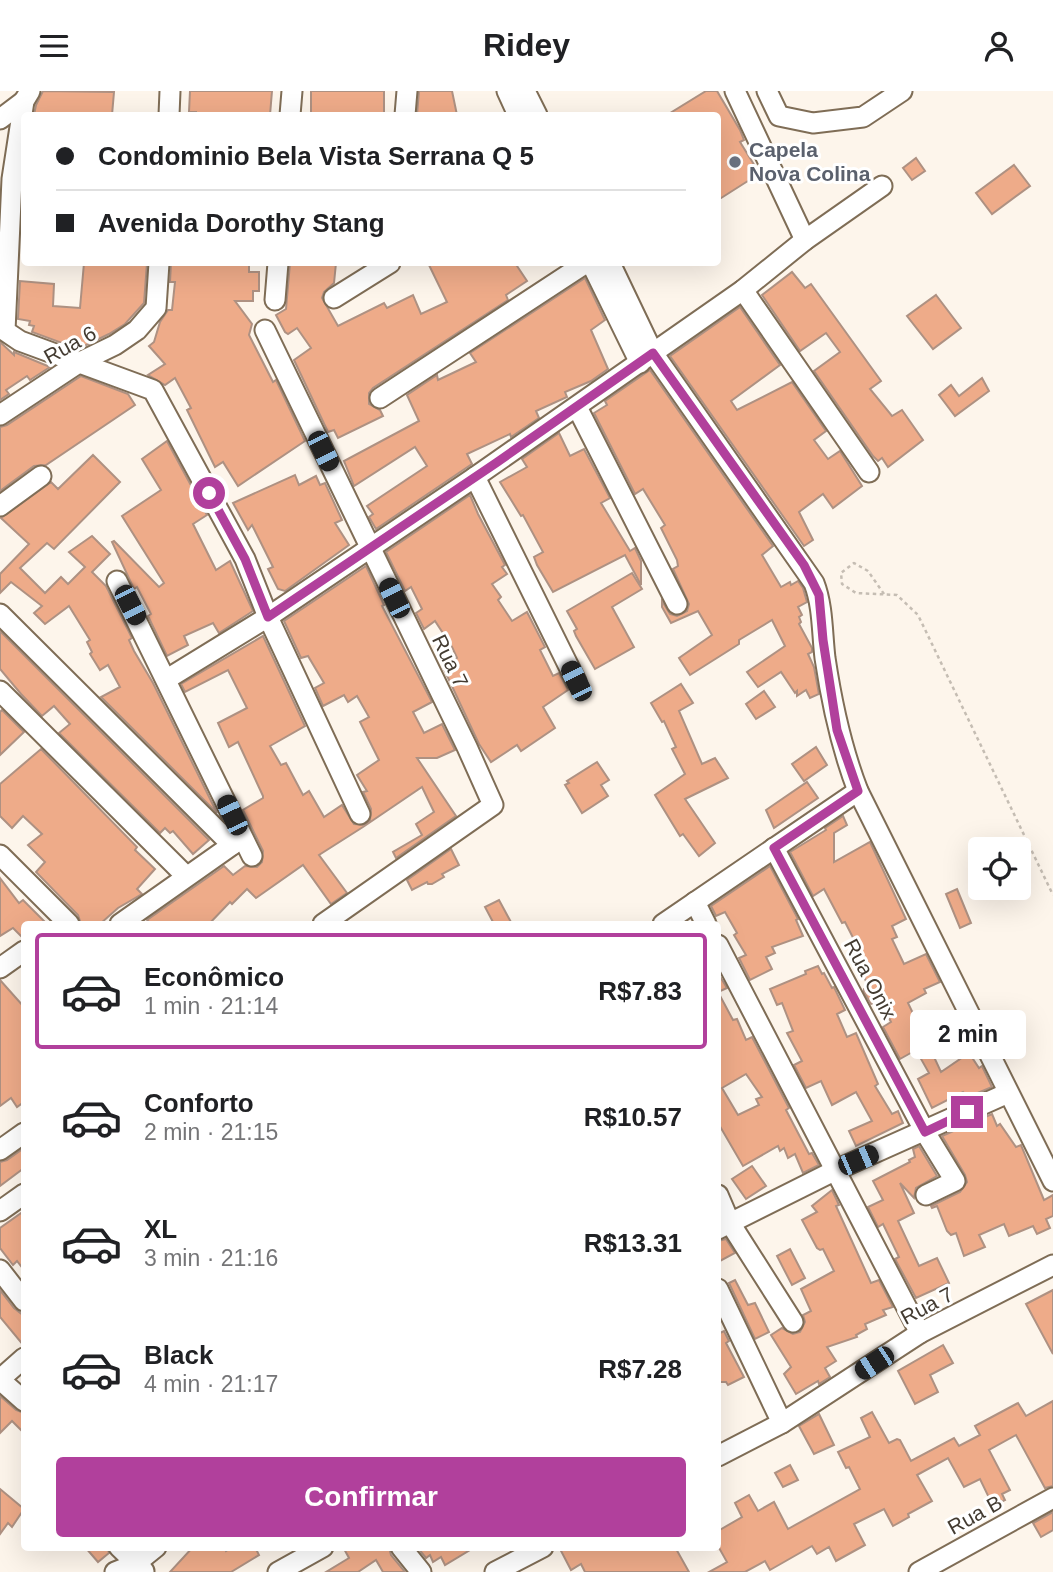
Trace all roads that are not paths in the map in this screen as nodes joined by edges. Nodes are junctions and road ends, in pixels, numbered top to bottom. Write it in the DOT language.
graph roads {
  1 [pos="170,91"];
  2 [pos="292,91"];
  3 [pos="407,91"];
  4 [pos="507,91"];
  5 [pos="525,91"];
  6 [pos="735,91"];
  7 [pos="767,91"];
  8 [pos="902,91"];
  9 [pos="27,96"];
  10 [pos="169,112"];
  11 [pos="290,112"];
  12 [pos="405,112"];
  13 [pos="517,112"];
  14 [pos="536,112"];
  15 [pos="21,118"];
  16 [pos="0,119"];
  17 [pos="4,181"];
  18 [pos="881,186"];
  19 [pos="805,240"];
  20 [pos="159,266"];
  21 [pos="278,266"];
  22 [pos="385,266"];
  23 [pos="583,266"];
  24 [pos="590,266"];
  25 [pos="611,266"];
  26 [pos="743,290"];
  27 [pos="334,298"];
  28 [pos="275,300"];
  29 [pos="265,330"];
  30 [pos="647,358"];
  31 [pos="80,362"];
  32 [pos="380,398"];
  33 [pos="577,407"];
  34 [pos="0,415"];
  35 [pos="869,473"];
  36 [pos="41,476"];
  37 [pos="475,477"];
  38 [pos="0,506"];
  39 [pos="369,548"];
  40 [pos="117,581"];
  41 [pos="677,604"];
  42 [pos="0,614"];
  43 [pos="268,617"];
  44 [pos="167,679"];
  45 [pos="576,681"];
  46 [pos="0,691"];
  47 [pos="858,791"];
  48 [pos="360,814"];
  49 [pos="237,841"];
  50 [pos="774,848"];
  51 [pos="0,855"];
  52 [pos="252,856"];
  53 [pos="186,876"];
  54 [pos="695,902"];
  55 [pos="65,921"];
  56 [pos="124,921"];
  57 [pos="327,921"];
  58 [pos="667,921"];
  59 [pos="704,921"];
  60 [pos="721,951"];
  61 [pos="21,953"];
  62 [pos="0,968"];
  63 [pos="1008,1093"];
  64 [pos="925,1132"];
  65 [pos="21,1135"];
  66 [pos="0,1150"];
  67 [pos="836,1170"];
  68 [pos="1053,1181"];
  69 [pos="926,1195"];
  70 [pos="21,1196"];
  71 [pos="0,1210"];
  72 [pos="724,1226"];
  73 [pos="1053,1265"];
  74 [pos="0,1270"];
  75 [pos="721,1295"];
  76 [pos="21,1297"];
  77 [pos="793,1322"];
  78 [pos="920,1333"];
  79 [pos="21,1361"];
  80 [pos="0,1380"];
  81 [pos="21,1398"];
  82 [pos="782,1423"];
  83 [pos="721,1454"];
  84 [pos="1053,1499"];
  85 [pos="123,1551"];
  86 [pos="153,1551"];
  87 [pos="316,1551"];
  88 [pos="404,1551"];
  89 [pos="535,1551"];
  90 [pos="140,1568"];
  91 [pos="115,1572"];
  92 [pos="278,1572"];
  93 [pos="421,1572"];
  94 [pos="495,1572"];
  95 [pos="919,1572"];
  1 -- 10 [label="street"];
  2 -- 11 [label="street"];
  3 -- 12 [label="street"];
  4 -- 13 [label="street"];
  5 -- 14 [label="street"];
  6 -- 19 [label="street"];
  7 -- 8 [label="street"];
  9 -- 16 [label="street"];
  15 -- 17 [label="street"];
  17 -- 31 [label="street"];
  18 -- 19 [label="street"];
  19 -- 26 [label="street"];
  20 -- 31 [label="street, Rua 6"];
  21 -- 28 [label="street"];
  22 -- 27 [label="street"];
  23 -- 32 [label="street"];
  24 -- 30 [label="street"];
  25 -- 30 [label="street"];
  26 -- 30 [label="street"];
  26 -- 35 [label="street"];
  29 -- 39 [label="street, Rua 7"];
  30 -- 33 [label="street"];
  30 -- 47 [label="street"];
  31 -- 34 [label="street, Rua 6"];
  31 -- 43 [label="street"];
  33 -- 37 [label="street"];
  33 -- 41 [label="street"];
  36 -- 38 [label="street"];
  37 -- 39 [label="street"];
  37 -- 45 [label="street"];
  39 -- 43 [label="street"];
  39 -- 57 [label="street, Rua 7"];
  40 -- 44 [label="street"];
  42 -- 49 [label="street"];
  43 -- 44 [label="street"];
  43 -- 48 [label="street"];
  44 -- 49 [label="street"];
  46 -- 53 [label="street"];
  47 -- 50 [label="street"];
  47 -- 63 [label="street"];
  49 -- 52 [label="street"];
  49 -- 53 [label="street"];
  50 -- 54 [label="street"];
  50 -- 64 [label="street, Rua Onix"];
  51 -- 55 [label="street"];
  53 -- 56 [label="street"];
  54 -- 58 [label="street"];
  54 -- 59 [label="street"];
  60 -- 67 [label="street"];
  61 -- 62 [label="street"];
  63 -- 64 [label="street"];
  63 -- 68 [label="street"];
  64 -- 67 [label="street"];
  64 -- 69 [label="street, Rua Onix"];
  65 -- 66 [label="street"];
  67 -- 72 [label="street"];
  67 -- 78 [label="street"];
  70 -- 71 [label="street"];
  72 -- 77 [label="street"];
  73 -- 78 [label="street, Rua 7"];
  74 -- 76 [label="street"];
  75 -- 82 [label="street"];
  78 -- 82 [label="street, Rua 7"];
  79 -- 80 [label="street"];
  80 -- 81 [label="street"];
  82 -- 83 [label="street, Rua 7"];
  84 -- 95 [label="street, Rua B"];
  85 -- 90 [label="street"];
  86 -- 90 [label="street"];
  87 -- 92 [label="street"];
  88 -- 93 [label="street"];
  89 -- 94 [label="street"];
  90 -- 91 [label="street"];
}
